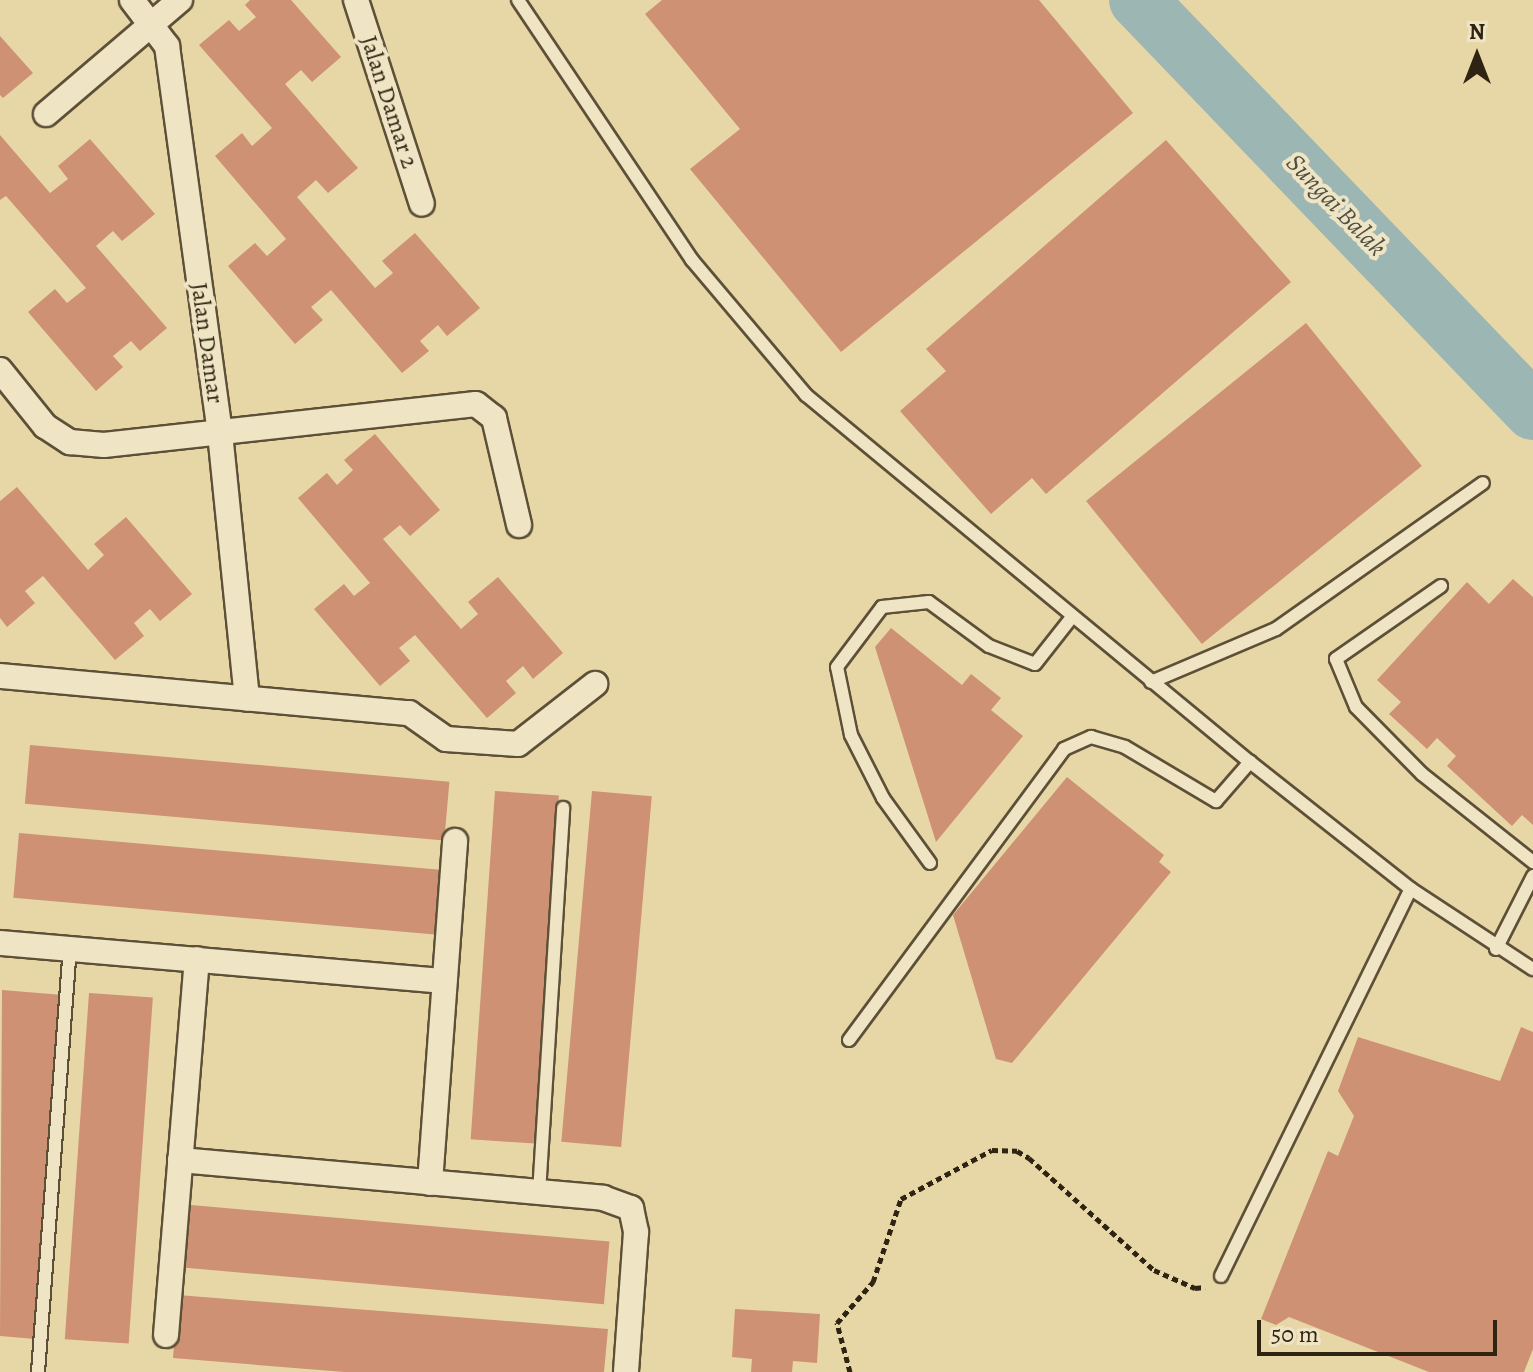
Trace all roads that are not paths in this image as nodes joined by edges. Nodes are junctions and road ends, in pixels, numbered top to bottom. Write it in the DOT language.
graph roads {
  1 [pos="132,0"];
  2 [pos="180,0"];
  3 [pos="356,0"];
  4 [pos="518,0"];
  5 [pos="152,24"];
  6 [pos="46,114"];
  7 [pos="422,204"];
  8 [pos="0,370"];
  9 [pos="220,433"];
  10 [pos="1483,483"];
  11 [pos="519,525"];
  12 [pos="1441,586"];
  13 [pos="1072,617"];
  14 [pos="0,676"];
  15 [pos="1151,682"];
  16 [pos="595,684"];
  17 [pos="247,699"];
  18 [pos="1250,762"];
  19 [pos="563,808"];
  20 [pos="455,841"];
  21 [pos="1533,862"];
  22 [pos="930,863"];
  23 [pos="1533,876"];
  24 [pos="1411,889"];
  25 [pos="0,943"];
  26 [pos="70,949"];
  27 [pos="1496,949"];
  28 [pos="197,959"];
  29 [pos="1533,969"];
  30 [pos="444,981"];
  31 [pos="849,1040"];
  32 [pos="180,1160"];
  33 [pos="430,1183"];
  34 [pos="539,1193"];
  35 [pos="1221,1276"];
  36 [pos="166,1335"];
  37 [pos="38,1372"];
  38 [pos="626,1372"];
  1 -- 5 [label="street, Jalan Damar"];
  2 -- 5 [label="street"];
  3 -- 7 [label="street, Jalan Damar 2"];
  4 -- 13 [label="lane"];
  5 -- 6 [label="street"];
  5 -- 9 [label="street, Jalan Damar"];
  8 -- 9 [label="street"];
  9 -- 11 [label="street"];
  9 -- 17 [label="street, Jalan Damar"];
  10 -- 15 [label="lane"];
  12 -- 21 [label="lane"];
  13 -- 15 [label="lane"];
  13 -- 22 [label="lane"];
  14 -- 17 [label="street"];
  15 -- 18 [label="lane"];
  16 -- 17 [label="street"];
  18 -- 24 [label="lane"];
  18 -- 31 [label="lane"];
  19 -- 34 [label="lane"];
  20 -- 30 [label="street"];
  23 -- 27 [label="lane"];
  24 -- 27 [label="lane"];
  24 -- 35 [label="lane"];
  25 -- 26 [label="street"];
  26 -- 28 [label="street"];
  26 -- 37 [label="lane"];
  27 -- 29 [label="lane"];
  28 -- 30 [label="street"];
  28 -- 32 [label="street"];
  30 -- 33 [label="street"];
  32 -- 33 [label="street"];
  32 -- 36 [label="street"];
  33 -- 34 [label="street"];
  34 -- 38 [label="street"];
}
